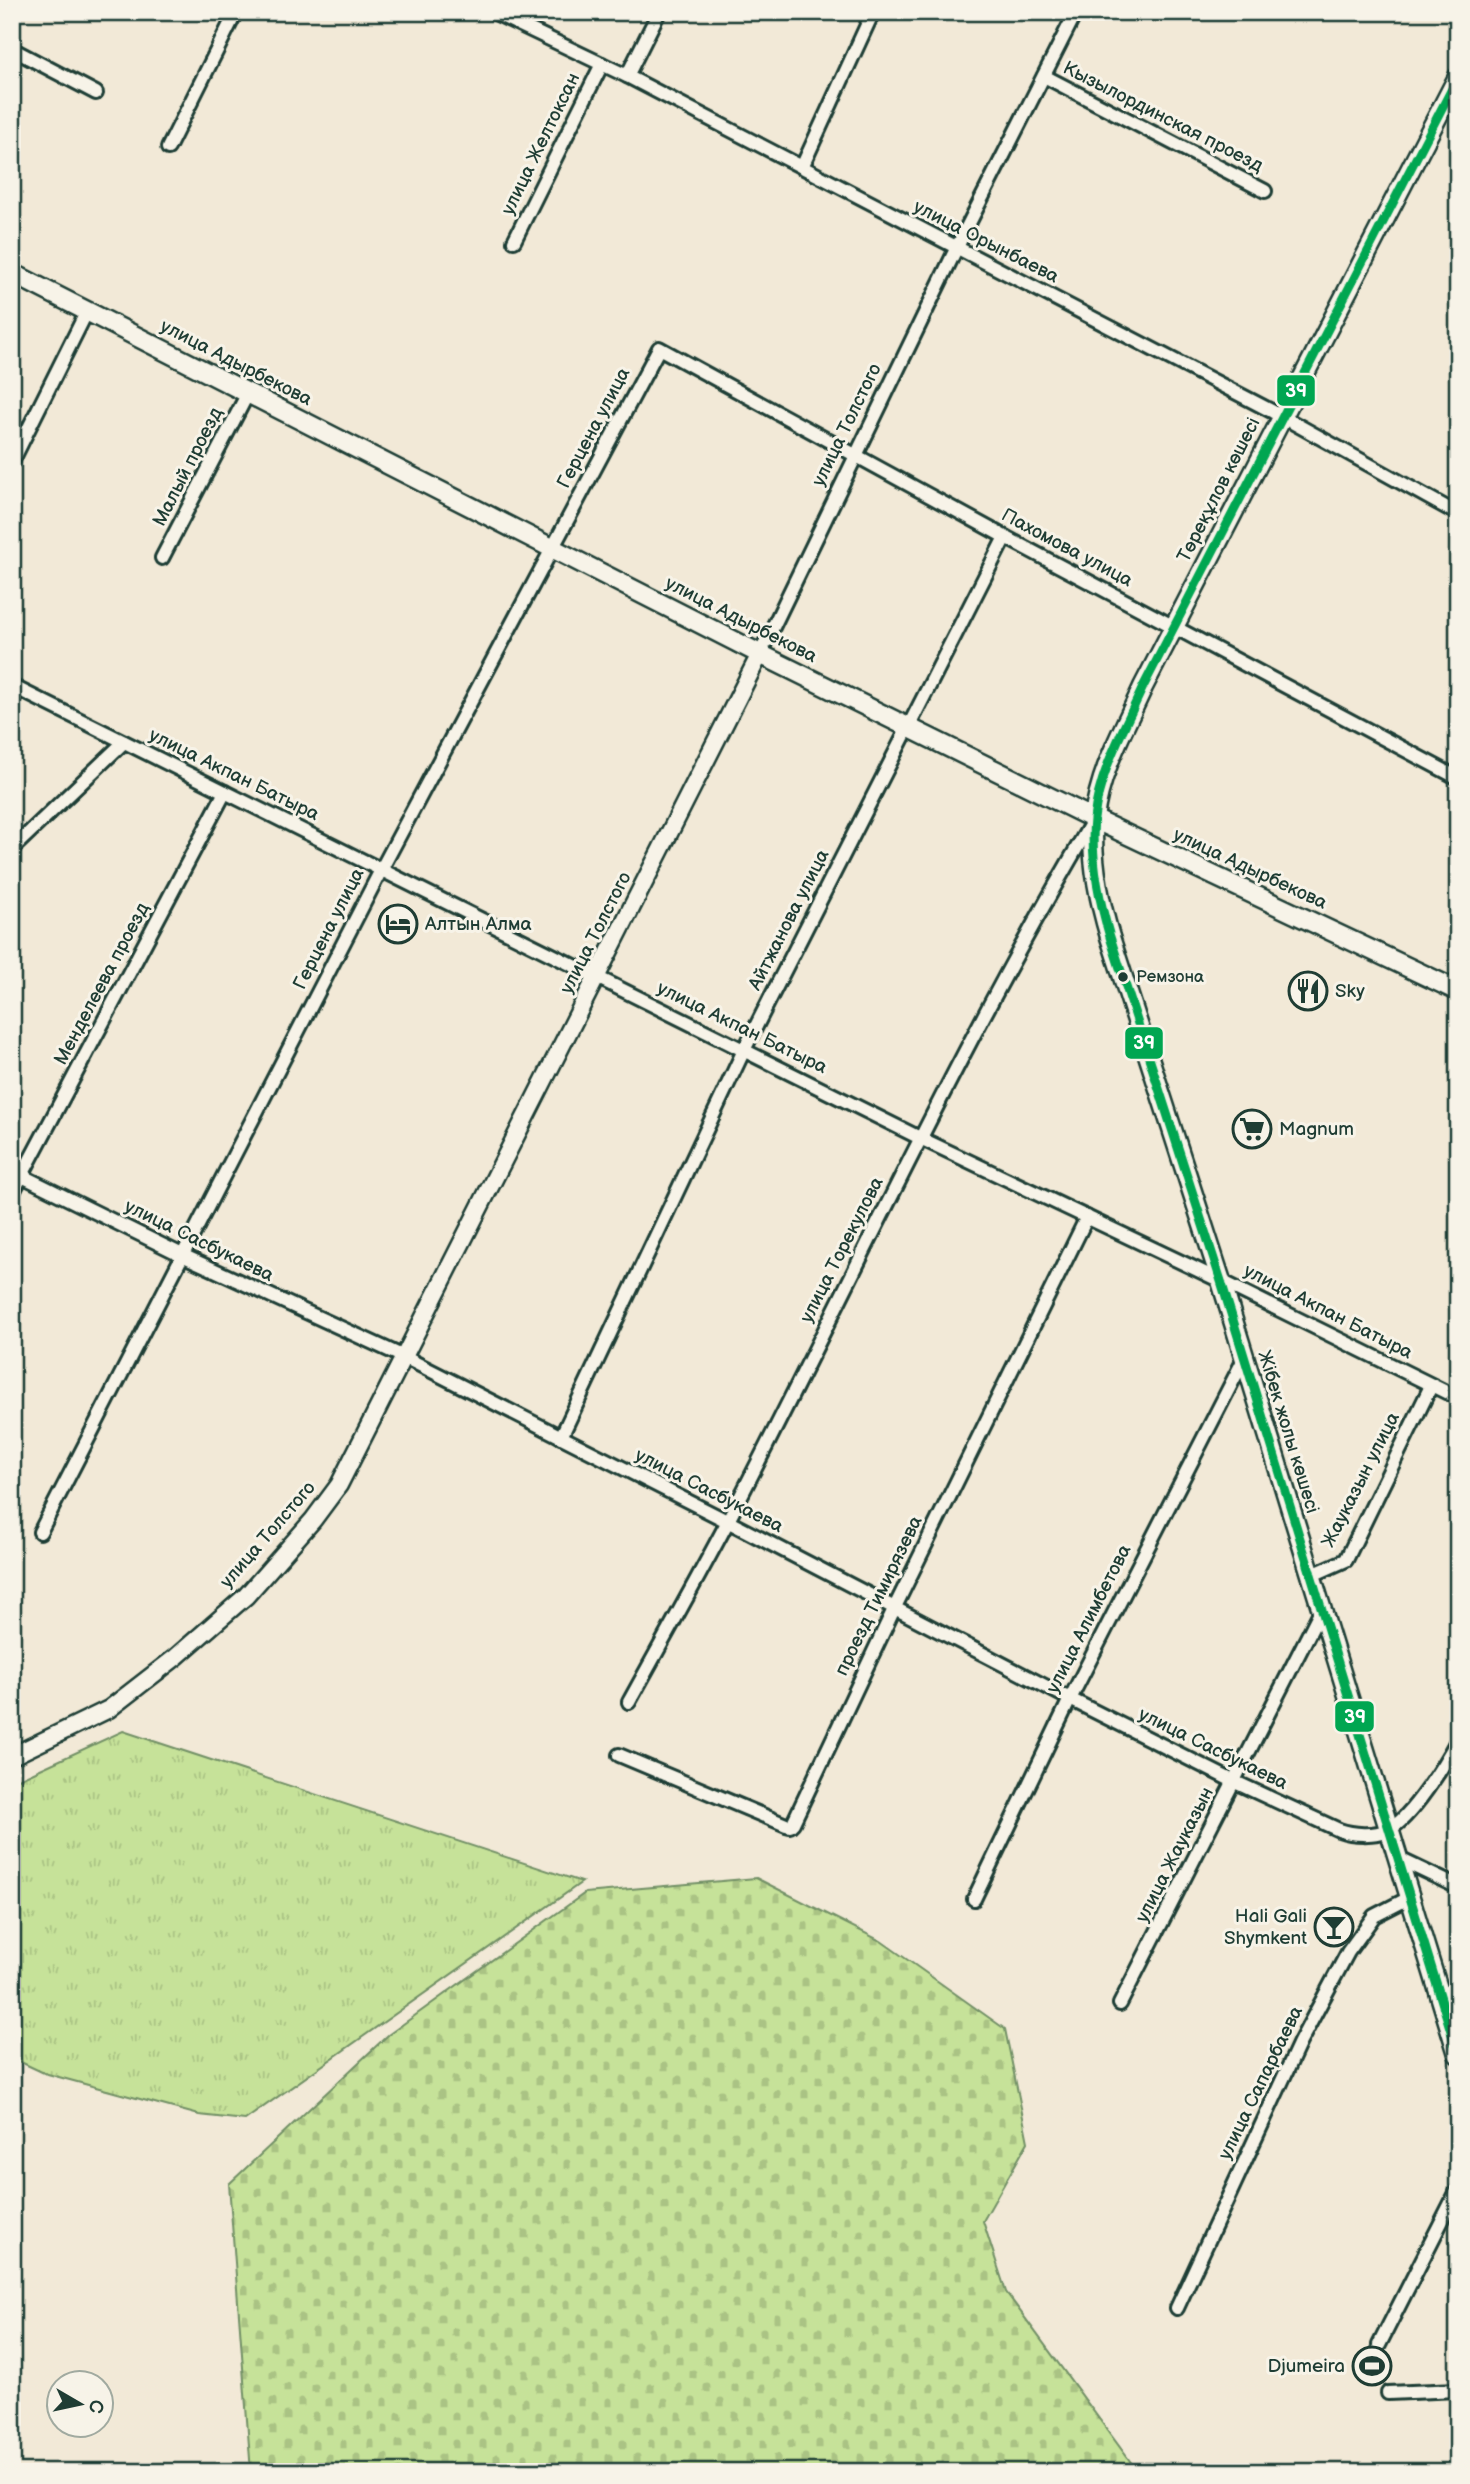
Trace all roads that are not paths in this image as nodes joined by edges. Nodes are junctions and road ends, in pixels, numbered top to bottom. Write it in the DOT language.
graph roads {
  1 [pos="236,12"];
  2 [pos="493,12"];
  3 [pos="659,12"];
  4 [pos="873,12"];
  5 [pos="1076,12"];
  6 [pos="12,49"];
  7 [pos="602,64"];
  8 [pos="626,76"];
  9 [pos="1044,76"];
  10 [pos="1458,77"];
  11 [pos="96,93"];
  12 [pos="168,148"];
  13 [pos="802,167"];
  14 [pos="1265,191"];
  15 [pos="514,241"];
  16 [pos="956,248"];
  17 [pos="12,273"];
  18 [pos="87,311"];
  19 [pos="659,348"];
  20 [pos="248,393"];
  21 [pos="1281,416"];
  22 [pos="856,455"];
  23 [pos="12,462"];
  24 [pos="1458,514"];
  25 [pos="1005,537"];
  26 [pos="551,548"];
  27 [pos="162,558"];
  28 [pos="1174,626"];
  29 [pos="760,654"];
  30 [pos="12,686"];
  31 [pos="909,727"];
  32 [pos="124,742"];
  33 [pos="1458,778"];
  34 [pos="225,792"];
  35 [pos="1094,819"];
  36 [pos="12,849"];
  37 [pos="381,870"];
  38 [pos="597,978"];
  39 [pos="1458,991"];
  40 [pos="744,1050"];
  41 [pos="920,1138"];
  42 [pos="17,1173"];
  43 [pos="12,1194"];
  44 [pos="1087,1217"];
  45 [pos="182,1255"];
  46 [pos="1221,1281"];
  47 [pos="404,1357"];
  48 [pos="1244,1359"];
  49 [pos="1431,1385"];
  50 [pos="1458,1398"];
  51 [pos="561,1437"];
  52 [pos="727,1521"];
  53 [pos="40,1532"];
  54 [pos="1310,1576"];
  55 [pos="894,1609"];
  56 [pos="1321,1611"];
  57 [pos="1070,1699"];
  58 [pos="629,1702"];
  59 [pos="1458,1739"];
  60 [pos="618,1755"];
  61 [pos="12,1756"];
  62 [pos="1234,1782"];
  63 [pos="1388,1830"];
  64 [pos="1397,1858"];
  65 [pos="1458,1887"];
  66 [pos="1409,1898"];
  67 [pos="974,1899"];
  68 [pos="1120,2004"];
  69 [pos="1458,2054"];
  70 [pos="1458,2189"];
  71 [pos="1177,2308"];
  72 [pos="1379,2345"];
  73 [pos="1458,2390"];
  74 [pos="1388,2393"];
  1 -- 12 [label="street"];
  2 -- 7 [label="street, улица Орынбаева"];
  3 -- 8 [label="street"];
  4 -- 13 [label="street"];
  5 -- 9 [label="street, улица Толстого"];
  6 -- 11 [label="street"];
  7 -- 8 [label="street, улица Орынбаева"];
  7 -- 15 [label="street, улица Желтоксан"];
  8 -- 13 [label="street, улица Орынбаева"];
  9 -- 14 [label="street, Кызылординская проезд"];
  9 -- 16 [label="street, улица Толстого"];
  10 -- 21 [label="main road, Төреқұлов көшесі"];
  13 -- 16 [label="street, улица Орынбаева"];
  16 -- 21 [label="street, улица Орынбаева"];
  16 -- 22 [label="street, улица Толстого"];
  17 -- 18 [label="main road, улица Адырбекова"];
  18 -- 20 [label="main road, улица Адырбекова"];
  18 -- 23 [label="street"];
  19 -- 22 [label="street, Пахомова улица"];
  19 -- 26 [label="street, Герцена улица"];
  20 -- 26 [label="main road, улица Адырбекова"];
  20 -- 27 [label="street, Малый проезд"];
  21 -- 24 [label="street, улица Орынбаева"];
  21 -- 28 [label="main road, Төреқұлов көшесі"];
  22 -- 25 [label="street, Пахомова улица"];
  22 -- 29 [label="street, улица Толстого"];
  25 -- 28 [label="street, Пахомова улица"];
  25 -- 31 [label="street, Айтжанова улица"];
  26 -- 29 [label="main road, улица Адырбекова"];
  26 -- 37 [label="street, Герцена улица"];
  28 -- 33 [label="street, Пахомова улица"];
  28 -- 35 [label="main road, Төреқұлов көшесі"];
  29 -- 31 [label="main road, улица Адырбекова"];
  29 -- 38 [label="street, улица Толстого"];
  30 -- 32 [label="street, улица Акпан Батыра"];
  31 -- 35 [label="main road, улица Адырбекова"];
  31 -- 40 [label="street, Айтжанова улица"];
  32 -- 34 [label="street, улица Акпан Батыра"];
  32 -- 36 [label="street"];
  34 -- 37 [label="street, улица Акпан Батыра"];
  34 -- 42 [label="street, Менделеева проезд"];
  35 -- 39 [label="main road, улица Адырбекова"];
  35 -- 41 [label="street, улица Торекулова"];
  35 -- 46 [label="main road, Жібек жолы көшесі"];
  37 -- 38 [label="street, улица Акпан Батыра"];
  37 -- 45 [label="street, Герцена улица"];
  38 -- 40 [label="street, улица Акпан Батыра"];
  38 -- 47 [label="street, улица Толстого"];
  40 -- 41 [label="street, улица Акпан Батыра"];
  40 -- 51 [label="street, Айтжанова улица"];
  41 -- 44 [label="street, улица Акпан Батыра"];
  41 -- 52 [label="street, улица Торекулова"];
  42 -- 43 [label="street, Менделеева проезд"];
  42 -- 45 [label="street, улица Сасбукаева"];
  44 -- 46 [label="street, улица Акпан Батыра"];
  44 -- 55 [label="street, проезд Тимирязева"];
  45 -- 47 [label="street, улица Сасбукаева"];
  45 -- 53 [label="street, Герцена улица"];
  46 -- 48 [label="main road, Жібек жолы көшесі"];
  46 -- 49 [label="street, улица Акпан Батыра"];
  47 -- 51 [label="street, улица Сасбукаева"];
  47 -- 61 [label="street, улица Толстого"];
  48 -- 54 [label="main road, Жібек жолы көшесі"];
  48 -- 57 [label="street, улица Алимбетова"];
  49 -- 50 [label="street, улица Акпан Батыра"];
  49 -- 54 [label="street, Жауказын улица"];
  51 -- 52 [label="street, улица Сасбукаева"];
  52 -- 55 [label="street, улица Сасбукаева"];
  52 -- 58 [label="street, улица Торекулова"];
  54 -- 56 [label="main road, Жібек жолы көшесі"];
  55 -- 57 [label="street, улица Сасбукаева"];
  55 -- 60 [label="street, проезд Тимирязева"];
  56 -- 62 [label="street, улица Жауказын"];
  56 -- 63 [label="main road, Жібек жолы көшесі"];
  57 -- 62 [label="street, улица Сасбукаева"];
  57 -- 67 [label="street, улица Алимбетова"];
  59 -- 63 [label="street"];
  62 -- 63 [label="street, улица Сасбукаева"];
  62 -- 68 [label="street, улица Жауказын"];
  63 -- 64 [label="main road, Жібек жолы көшесі"];
  64 -- 65 [label="street"];
  64 -- 66 [label="main road, Жібек жолы көшесі"];
  66 -- 69 [label="main road, Жібек жолы көшесі"];
  66 -- 71 [label="street, улица Сапарбаева"];
  70 -- 72 [label="street"];
  73 -- 74 [label="street"];
}
